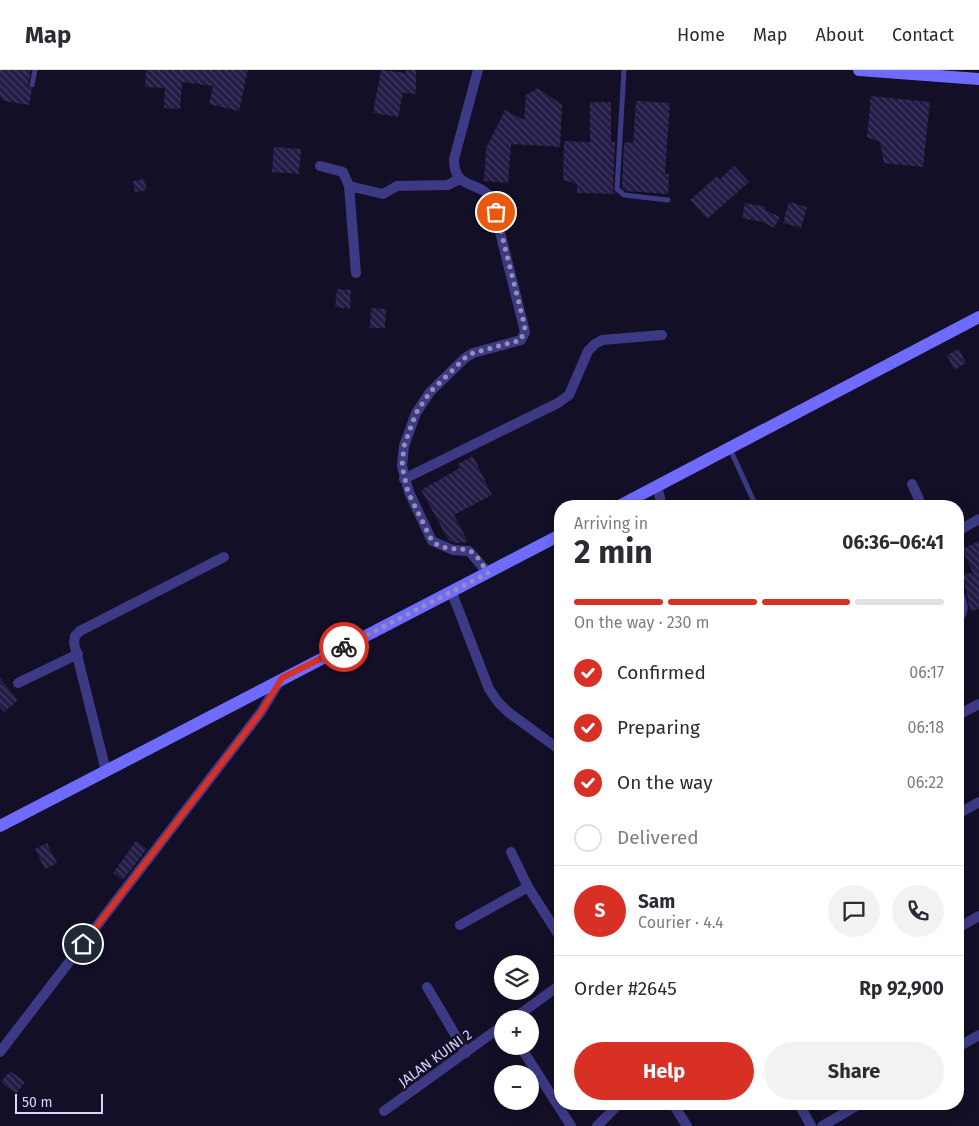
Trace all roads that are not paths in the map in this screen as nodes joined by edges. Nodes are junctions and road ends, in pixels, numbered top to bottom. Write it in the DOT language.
graph roads {
  1 [pos="35,70"];
  2 [pos="478,70"];
  3 [pos="624,70"];
  4 [pos="859,70"];
  5 [pos="979,79"];
  6 [pos="32,86"];
  7 [pos="320,166"];
  8 [pos="459,179"];
  9 [pos="349,186"];
  10 [pos="668,200"];
  11 [pos="356,273"];
  12 [pos="979,318"];
  13 [pos="662,335"];
  14 [pos="729,448"];
  15 [pos="404,479"];
  16 [pos="912,484"];
  17 [pos="657,486"];
  18 [pos="630,500"];
  19 [pos="660,500"];
  20 [pos="753,500"];
  21 [pos="919,500"];
  22 [pos="979,519"];
  23 [pos="964,528"];
  24 [pos="554,538"];
  25 [pos="224,557"];
  26 [pos="488,573"];
  27 [pos="452,593"];
  28 [pos="78,654"];
  29 [pos="282,678"];
  30 [pos="18,683"];
  31 [pos="979,704"];
  32 [pos="964,712"];
  33 [pos="554,745"];
  34 [pos="106,771"];
  35 [pos="979,802"];
  36 [pos="964,811"];
  37 [pos="0,826"];
  38 [pos="511,852"];
  39 [pos="528,887"];
  40 [pos="979,916"];
  41 [pos="460,925"];
  42 [pos="964,925"];
  43 [pos="554,928"];
  44 [pos="427,987"];
  45 [pos="554,989"];
  46 [pos="525,1010"];
  47 [pos="494,1032"];
  48 [pos="979,1035"];
  49 [pos="964,1044"];
  50 [pos="0,1052"];
  51 [pos="466,1052"];
  52 [pos="526,1055"];
  53 [pos="554,1099"];
  54 [pos="561,1110"];
  55 [pos="613,1110"];
  56 [pos="677,1110"];
  57 [pos="803,1110"];
  58 [pos="850,1110"];
  59 [pos="384,1111"];
  60 [pos="571,1126"];
  61 [pos="596,1126"];
  62 [pos="688,1126"];
  63 [pos="811,1126"];
  64 [pos="822,1126"];
  1 -- 6 [label="lane"];
  2 -- 8 [label="street"];
  3 -- 10 [label="lane"];
  4 -- 5 [label="street"];
  7 -- 9 [label="street"];
  8 -- 9 [label="street"];
  8 -- 15 [label="street"];
  9 -- 11 [label="street"];
  12 -- 14 [label="street"];
  13 -- 15 [label="street"];
  14 -- 17 [label="street"];
  14 -- 20 [label="lane"];
  15 -- 26 [label="street"];
  16 -- 21 [label="street"];
  17 -- 18 [label="street"];
  17 -- 19 [label="street"];
  22 -- 23 [label="street"];
  24 -- 26 [label="street"];
  25 -- 28 [label="street"];
  26 -- 27 [label="street"];
  27 -- 29 [label="street"];
  27 -- 33 [label="street"];
  28 -- 30 [label="street"];
  28 -- 34 [label="street"];
  29 -- 34 [label="street"];
  29 -- 50 [label="street"];
  31 -- 32 [label="street"];
  34 -- 37 [label="street"];
  35 -- 36 [label="street"];
  38 -- 39 [label="street"];
  39 -- 41 [label="street"];
  39 -- 43 [label="street"];
  40 -- 42 [label="street"];
  44 -- 51 [label="street"];
  45 -- 46 [label="street"];
  47 -- 51 [label="street, JALAN KUINI 2"];
  48 -- 49 [label="street"];
  51 -- 59 [label="street, JALAN KUINI 2"];
  52 -- 53 [label="street"];
  54 -- 60 [label="street"];
  55 -- 61 [label="street"];
  56 -- 62 [label="street"];
  57 -- 63 [label="street"];
  58 -- 64 [label="street"];
}
